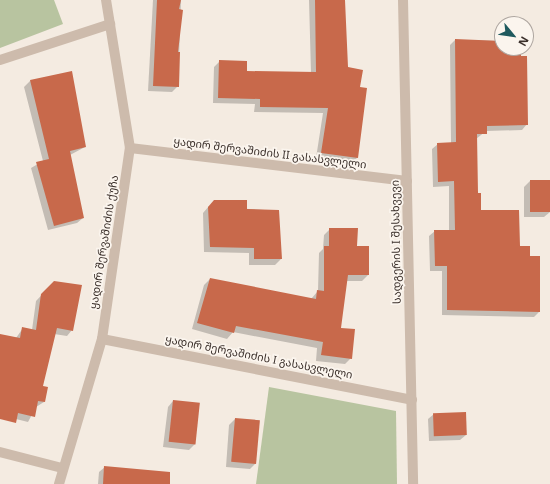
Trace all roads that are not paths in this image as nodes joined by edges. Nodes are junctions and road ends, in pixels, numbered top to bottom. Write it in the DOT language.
graph roads {
  1 [pos="106,0"];
  2 [pos="402,0"];
  3 [pos="110,24"];
  4 [pos="0,60"];
  5 [pos="130,148"];
  6 [pos="407,181"];
  7 [pos="102,339"];
  8 [pos="412,400"];
  9 [pos="0,452"];
  10 [pos="62,468"];
  11 [pos="59,484"];
  12 [pos="414,484"];
  1 -- 3 [label="street, ყადირ შერვაშიძის ქუჩა"];
  2 -- 6 [label="street, სადგერის I შესახვევი"];
  3 -- 4 [label="street"];
  3 -- 5 [label="street, ყადირ შერვაშიძის ქუჩა"];
  5 -- 6 [label="street, ყადირ შერვაშიძის II გასასვლელი"];
  5 -- 7 [label="street, ყადირ შერვაშიძის ქუჩა"];
  6 -- 8 [label="street, სადგერის I შესახვევი"];
  7 -- 8 [label="street, ყადირ შერვაშიძის I გასასვლელი"];
  7 -- 10 [label="street, ყადირ შერვაშიძის ქუჩა"];
  8 -- 12 [label="street, სადგერის I შესახვევი"];
  9 -- 10 [label="street"];
  10 -- 11 [label="street, ყადირ შერვაშიძის ქუჩა"];
}
